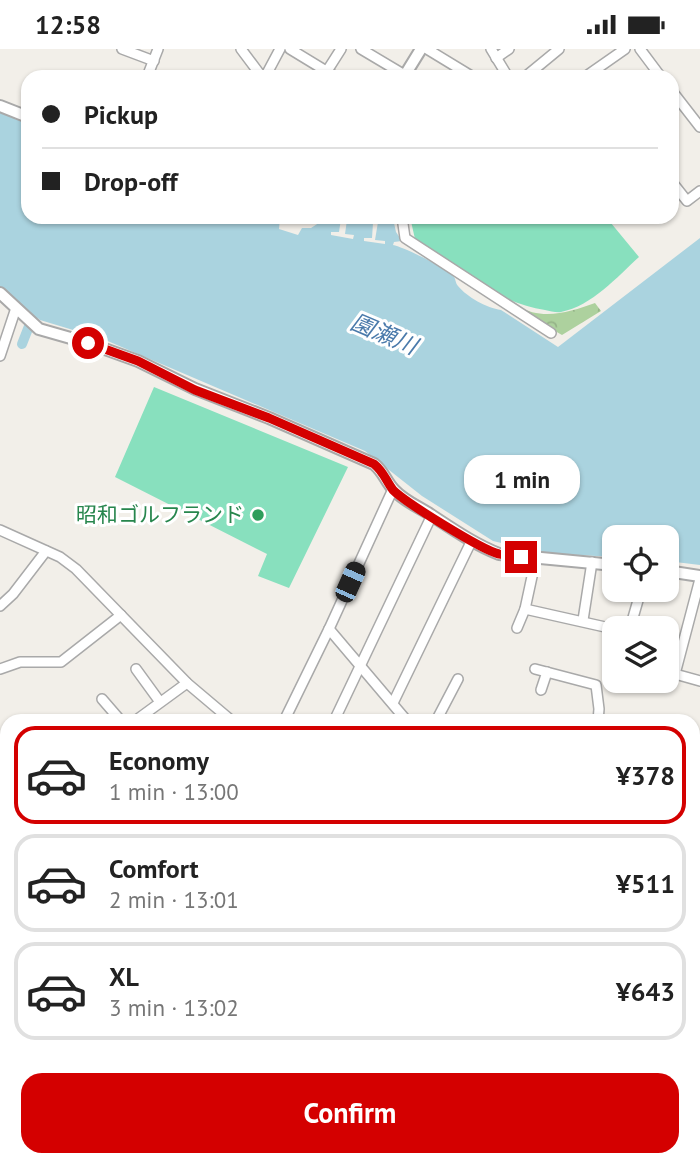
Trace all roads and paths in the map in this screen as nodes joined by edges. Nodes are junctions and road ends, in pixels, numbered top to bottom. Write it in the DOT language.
graph roads {
  1 [pos="122,49"];
  2 [pos="158,49"];
  3 [pos="241,49"];
  4 [pos="280,49"];
  5 [pos="290,49"];
  6 [pos="341,49"];
  7 [pos="361,49"];
  8 [pos="421,49"];
  9 [pos="427,49"];
  10 [pos="509,49"];
  11 [pos="559,49"];
  12 [pos="625,49"];
  13 [pos="640,49"];
  14 [pos="493,53"];
  15 [pos="153,61"];
  16 [pos="150,70"];
  17 [pos="258,70"];
  18 [pos="267,70"];
  19 [pos="324,70"];
  20 [pos="328,70"];
  21 [pos="394,70"];
  22 [pos="408,70"];
  23 [pos="462,70"];
  24 [pos="504,70"];
  25 [pos="534,70"];
  26 [pos="595,70"];
  27 [pos="656,70"];
  28 [pos="679,100"];
  29 [pos="0,106"];
  30 [pos="21,114"];
  31 [pos="700,127"];
  32 [pos="679,191"];
  33 [pos="700,191"];
  34 [pos="403,224"];
  35 [pos="0,293"];
  36 [pos="16,308"];
  37 [pos="551,333"];
  38 [pos="0,356"];
  39 [pos="393,489"];
  40 [pos="432,516"];
  41 [pos="0,530"];
  42 [pos="471,542"];
  43 [pos="46,551"];
  44 [pos="536,558"];
  45 [pos="592,562"];
  46 [pos="602,563"];
  47 [pos="679,574"];
  48 [pos="700,578"];
  49 [pos="0,606"];
  50 [pos="525,609"];
  51 [pos="121,615"];
  52 [pos="583,620"];
  53 [pos="687,625"];
  54 [pos="602,626"];
  55 [pos="517,628"];
  56 [pos="329,629"];
  57 [pos="700,629"];
  58 [pos="360,666"];
  59 [pos="0,669"];
  60 [pos="136,669"];
  61 [pos="534,669"];
  62 [pos="547,672"];
  63 [pos="458,679"];
  64 [pos="700,681"];
  65 [pos="187,683"];
  66 [pos="541,690"];
  67 [pos="102,699"];
  68 [pos="160,702"];
  69 [pos="393,702"];
  70 [pos="115,714"];
  71 [pos="144,714"];
  72 [pos="224,714"];
  73 [pos="287,714"];
  74 [pos="337,714"];
  75 [pos="402,714"];
  76 [pos="440,714"];
  77 [pos="599,714"];
  1 -- 15 [label="street"];
  2 -- 15 [label="street"];
  3 -- 17 [label="street"];
  4 -- 18 [label="street"];
  5 -- 19 [label="street"];
  6 -- 20 [label="street"];
  7 -- 21 [label="street"];
  8 -- 22 [label="street"];
  9 -- 23 [label="street"];
  10 -- 14 [label="street"];
  11 -- 25 [label="street"];
  12 -- 26 [label="street"];
  13 -- 27 [label="street"];
  14 -- 24 [label="street"];
  15 -- 16 [label="street"];
  28 -- 31 [label="street"];
  29 -- 30 [label="street"];
  32 -- 33 [label="street"];
  34 -- 37 [label="street"];
  35 -- 36 [label="street"];
  36 -- 38 [label="street"];
  36 -- 39 [label="street"];
  39 -- 40 [label="street"];
  39 -- 56 [label="street"];
  40 -- 42 [label="street"];
  40 -- 58 [label="street"];
  41 -- 43 [label="street"];
  42 -- 44 [label="street"];
  42 -- 69 [label="street"];
  43 -- 49 [label="street"];
  43 -- 51 [label="street"];
  44 -- 45 [label="street"];
  44 -- 50 [label="street"];
  45 -- 46 [label="street"];
  45 -- 52 [label="street"];
  47 -- 48 [label="street"];
  48 -- 53 [label="street"];
  50 -- 52 [label="street"];
  50 -- 55 [label="street"];
  51 -- 59 [label="street"];
  51 -- 65 [label="street"];
  52 -- 54 [label="street"];
  53 -- 57 [label="street"];
  53 -- 64 [label="street"];
  56 -- 58 [label="street"];
  56 -- 73 [label="street"];
  58 -- 69 [label="street"];
  58 -- 74 [label="street"];
  60 -- 68 [label="street"];
  61 -- 62 [label="street"];
  62 -- 66 [label="street"];
  62 -- 77 [label="street"];
  63 -- 76 [label="street"];
  65 -- 68 [label="street"];
  65 -- 72 [label="street"];
  67 -- 70 [label="street"];
  68 -- 71 [label="street"];
  69 -- 75 [label="street"];
}
